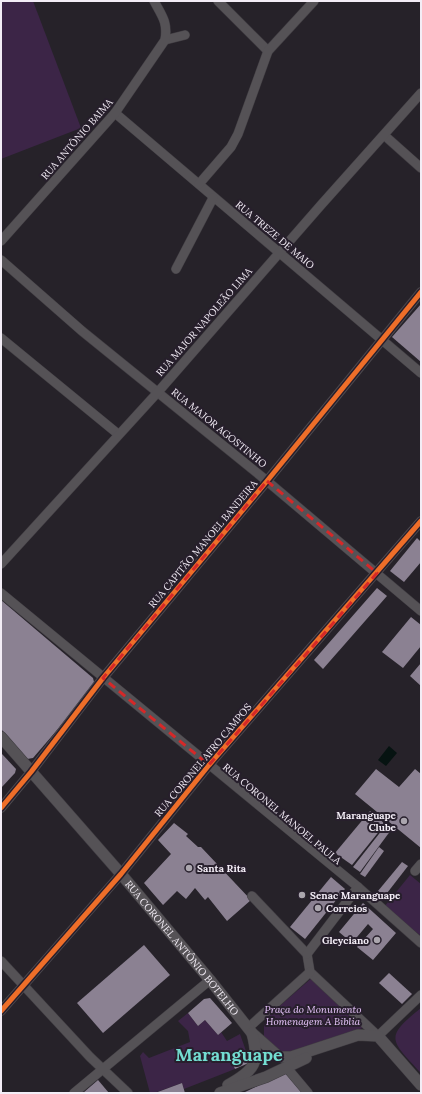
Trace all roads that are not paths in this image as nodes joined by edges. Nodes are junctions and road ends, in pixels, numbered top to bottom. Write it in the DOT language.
graph roads {
  1 [pos="154,1"];
  2 [pos="218,1"];
  3 [pos="314,1"];
  4 [pos="184,35"];
  5 [pos="165,40"];
  6 [pos="268,51"];
  7 [pos="421,94"];
  8 [pos="115,113"];
  9 [pos="384,135"];
  10 [pos="421,168"];
  11 [pos="199,184"];
  12 [pos="213,198"];
  13 [pos="1,241"];
  14 [pos="280,253"];
  15 [pos="2,262"];
  16 [pos="176,269"];
  17 [pos="421,292"];
  18 [pos="1,338"];
  19 [pos="382,339"];
  20 [pos="421,373"];
  21 [pos="158,392"];
  22 [pos="118,434"];
  23 [pos="267,481"];
  24 [pos="421,521"];
  25 [pos="1,564"];
  26 [pos="377,573"];
  27 [pos="1,593"];
  28 [pos="421,611"];
  29 [pos="103,678"];
  30 [pos="1,737"];
  31 [pos="209,765"];
  32 [pos="31,772"];
  33 [pos="1,808"];
  34 [pos="121,874"];
  35 [pos="358,887"];
  36 [pos="252,896"];
  37 [pos="421,943"];
  38 [pos="307,954"];
  39 [pos="1,961"];
  40 [pos="310,972"];
  41 [pos="210,980"];
  42 [pos="24,986"];
  43 [pos="421,995"];
  44 [pos="1,1011"];
  45 [pos="250,1030"];
  46 [pos="358,1035"];
  47 [pos="378,1036"];
  48 [pos="287,1068"];
  49 [pos="103,1070"];
  50 [pos="421,1085"];
  51 [pos="74,1093"];
  52 [pos="128,1093"];
  53 [pos="215,1093"];
  54 [pos="220,1093"];
  55 [pos="308,1093"];
  1 -- 5 [label="street"];
  2 -- 6 [label="street"];
  3 -- 6 [label="street"];
  4 -- 5 [label="street"];
  5 -- 8 [label="street, RUA ANTÔNIO BAIMA"];
  6 -- 11 [label="street"];
  7 -- 9 [label="street, RUA MAJOR NAPOLEÃO LIMA"];
  8 -- 11 [label="street, RUA TREZE DE MAIO"];
  8 -- 13 [label="street, RUA ANTÔNIO BAIMA"];
  9 -- 10 [label="street"];
  9 -- 14 [label="street, RUA MAJOR NAPOLEÃO LIMA"];
  11 -- 12 [label="street, RUA TREZE DE MAIO"];
  12 -- 14 [label="street, RUA TREZE DE MAIO"];
  12 -- 16 [label="street"];
  14 -- 19 [label="street, RUA TREZE DE MAIO"];
  14 -- 21 [label="street, RUA MAJOR NAPOLEÃO LIMA"];
  15 -- 21 [label="street, RUA MAJOR AGOSTINHO"];
  17 -- 19 [label="street, RUA CAPITÃO MANOEL BANDEIRA"];
  18 -- 22 [label="street"];
  19 -- 20 [label="street, RUA TREZE DE MAIO"];
  19 -- 23 [label="street, RUA CAPITÃO MANOEL BANDEIRA"];
  21 -- 22 [label="street, RUA MAJOR NAPOLEÃO LIMA"];
  21 -- 23 [label="street, RUA MAJOR AGOSTINHO"];
  22 -- 25 [label="street, RUA MAJOR NAPOLEÃO LIMA"];
  23 -- 26 [label="street, RUA MAJOR AGOSTINHO"];
  23 -- 29 [label="street, RUA CAPITÃO MANOEL BANDEIRA"];
  24 -- 26 [label="street, RUA CORONEL AFRO CAMPOS"];
  26 -- 28 [label="street, RUA MAJOR AGOSTINHO"];
  26 -- 31 [label="street, RUA CORONEL AFRO CAMPOS"];
  27 -- 29 [label="street, RUA CORONEL MANOEL PAULA"];
  29 -- 31 [label="street, RUA CORONEL MANOEL PAULA"];
  29 -- 32 [label="street, RUA CAPITÃO MANOEL BANDEIRA"];
  30 -- 32 [label="street, RUA CORONEL ANTÔNIO BOTELHO"];
  31 -- 34 [label="street, RUA CORONEL AFRO CAMPOS"];
  31 -- 35 [label="street, RUA CORONEL MANOEL PAULA"];
  32 -- 33 [label="street, RUA CAPITÃO MANOEL BANDEIRA"];
  32 -- 34 [label="street, RUA CORONEL ANTÔNIO BOTELHO"];
  34 -- 41 [label="street, RUA CORONEL ANTÔNIO BOTELHO"];
  34 -- 42 [label="street, RUA CORONEL AFRO CAMPOS"];
  35 -- 37 [label="street, RUA CORONEL MANOEL PAULA"];
  35 -- 38 [label="street"];
  36 -- 38 [label="street"];
  38 -- 40 [label="street"];
  39 -- 42 [label="street"];
  40 -- 45 [label="street"];
  40 -- 47 [label="street"];
  41 -- 45 [label="street, RUA CORONEL ANTÔNIO BOTELHO"];
  41 -- 49 [label="street"];
  42 -- 44 [label="street, RUA CORONEL AFRO CAMPOS"];
  42 -- 49 [label="street"];
  43 -- 47 [label="street"];
  45 -- 46 [label="street, RUA CORONEL ANTÔNIO BOTELHO"];
  45 -- 53 [label="street, RUA CORONEL ANTÔNIO BOTELHO"];
  46 -- 47 [label="street"];
  46 -- 48 [label="street"];
  47 -- 50 [label="street"];
  48 -- 54 [label="street"];
  48 -- 55 [label="street"];
  49 -- 51 [label="street"];
  49 -- 52 [label="street"];
}
